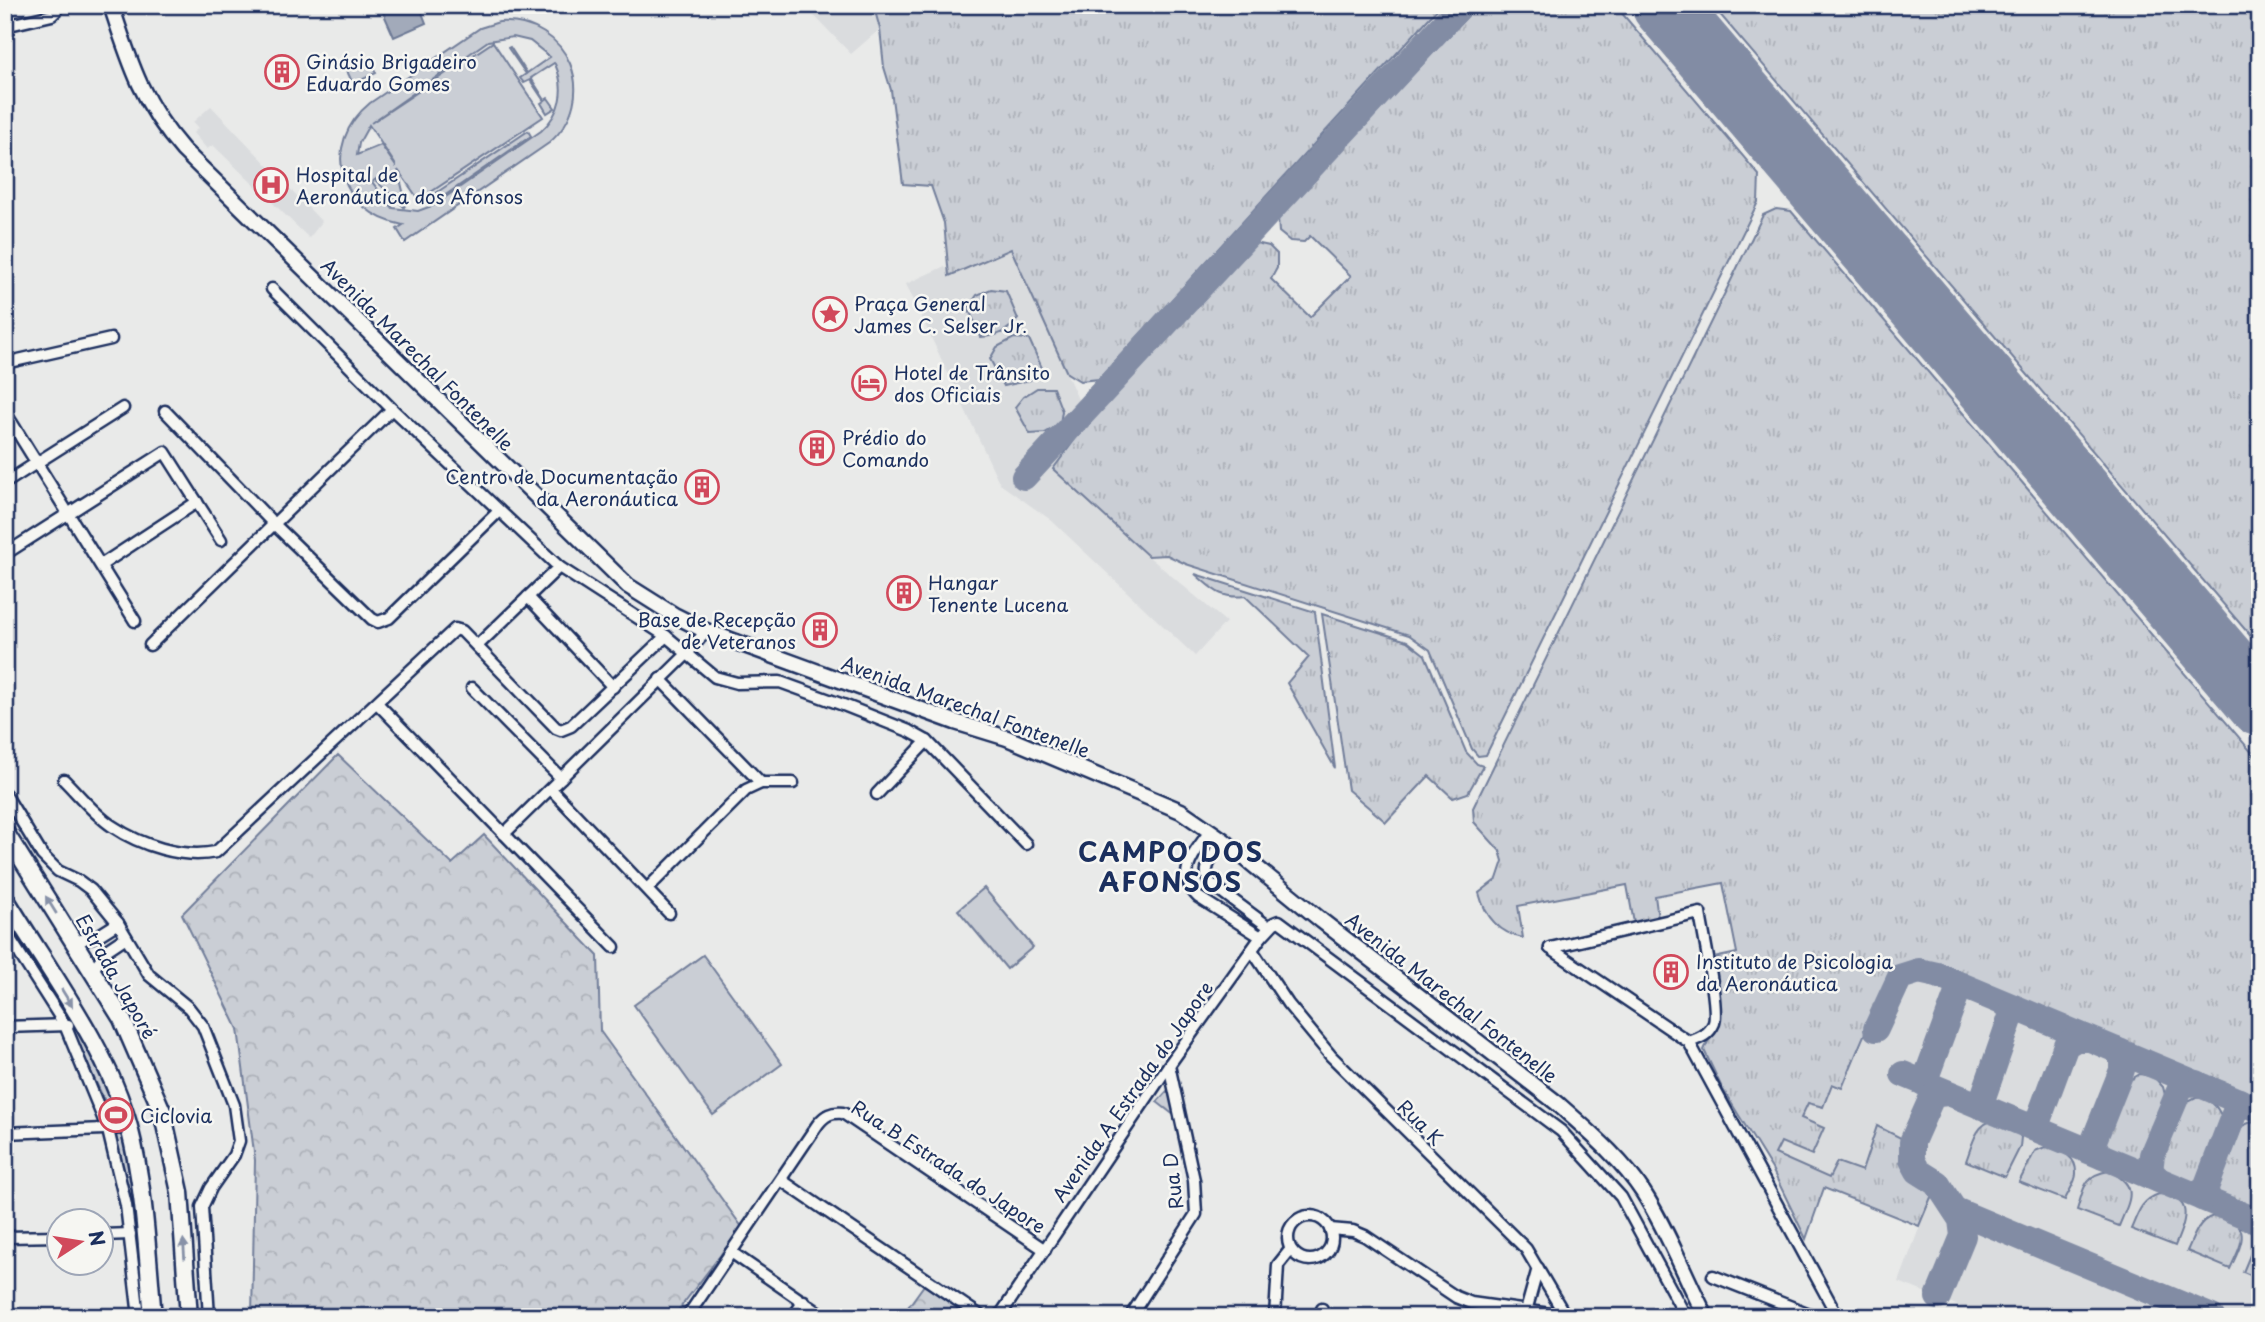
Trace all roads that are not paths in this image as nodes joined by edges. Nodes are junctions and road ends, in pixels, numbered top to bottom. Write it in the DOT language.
graph roads {
  1 [pos="56,5"];
  2 [pos="111,5"];
  3 [pos="5,26"];
  4 [pos="272,289"];
  5 [pos="111,339"];
  6 [pos="5,363"];
  7 [pos="123,408"];
  8 [pos="392,409"];
  9 [pos="165,411"];
  10 [pos="5,412"];
  11 [pos="37,463"];
  12 [pos="5,483"];
  13 [pos="197,502"];
  14 [pos="499,511"];
  15 [pos="68,512"];
  16 [pos="273,523"];
  17 [pos="221,540"];
  18 [pos="5,554"];
  19 [pos="101,565"];
  20 [pos="559,567"];
  21 [pos="528,597"];
  22 [pos="135,621"];
  23 [pos="706,631"];
  24 [pos="666,636"];
  25 [pos="150,645"];
  26 [pos="477,646"];
  27 [pos="686,655"];
  28 [pos="660,679"];
  29 [pos="613,687"];
  30 [pos="472,688"];
  31 [pos="377,703"];
  32 [pos="927,741"];
  33 [pos="561,778"];
  34 [pos="64,780"];
  35 [pos="761,783"];
  36 [pos="793,783"];
  37 [pos="551,789"];
  38 [pos="877,793"];
  39 [pos="5,794"];
  40 [pos="1210,831"];
  41 [pos="5,832"];
  42 [pos="504,834"];
  43 [pos="1223,841"];
  44 [pos="1026,844"];
  45 [pos="1205,877"];
  46 [pos="1188,882"];
  47 [pos="647,889"];
  48 [pos="5,898"];
  49 [pos="1244,907"];
  50 [pos="669,913"];
  51 [pos="1235,920"];
  52 [pos="118,923"];
  53 [pos="1271,925"];
  54 [pos="5,931"];
  55 [pos="126,937"];
  56 [pos="1261,937"];
  57 [pos="74,942"];
  58 [pos="614,947"];
  59 [pos="1252,950"];
  60 [pos="92,971"];
  61 [pos="84,1024"];
  62 [pos="65,1025"];
  63 [pos="5,1027"];
  64 [pos="1689,1042"];
  65 [pos="1169,1065"];
  66 [pos="129,1128"];
  67 [pos="108,1130"];
  68 [pos="5,1133"];
  69 [pos="781,1180"];
  70 [pos="1329,1229"];
  71 [pos="116,1234"];
  72 [pos="130,1234"];
  73 [pos="46,1236"];
  74 [pos="5,1237"];
  75 [pos="1045,1250"];
  76 [pos="1290,1250"];
  77 [pos="731,1252"];
  78 [pos="1538,1268"];
  79 [pos="1713,1276"];
  80 [pos="804,1301"];
  81 [pos="1526,1311"];
  82 [pos="1565,1316"];
  83 [pos="139,1317"];
  84 [pos="153,1317"];
  85 [pos="189,1317"];
  86 [pos="209,1317"];
  87 [pos="687,1317"];
  88 [pos="793,1317"];
  89 [pos="825,1317"];
  90 [pos="982,1317"];
  91 [pos="999,1317"];
  92 [pos="1130,1317"];
  93 [pos="1275,1317"];
  94 [pos="1686,1317"];
  95 [pos="1706,1317"];
  96 [pos="1817,1317"];
  97 [pos="1838,1317"];
  1 -- 3 [label="street"];
  2 -- 23 [label="main road, Avenida Marechal Fontenelle"];
  4 -- 8 [label="street"];
  5 -- 6 [label="street"];
  7 -- 11 [label="street"];
  8 -- 14 [label="street"];
  8 -- 16 [label="street"];
  9 -- 16 [label="street"];
  10 -- 11 [label="street"];
  11 -- 12 [label="street"];
  11 -- 15 [label="street"];
  13 -- 15 [label="street"];
  13 -- 17 [label="street"];
  13 -- 19 [label="street"];
  14 -- 16 [label="street"];
  14 -- 20 [label="street"];
  15 -- 18 [label="street"];
  15 -- 19 [label="street"];
  16 -- 25 [label="street"];
  19 -- 22 [label="street"];
  20 -- 21 [label="street"];
  20 -- 24 [label="street"];
  21 -- 26 [label="street"];
  21 -- 29 [label="street"];
  23 -- 27 [label="street"];
  23 -- 40 [label="main road, Avenida Marechal Fontenelle"];
  24 -- 27 [label="street"];
  24 -- 29 [label="street"];
  26 -- 29 [label="street"];
  26 -- 31 [label="street"];
  27 -- 28 [label="street"];
  27 -- 32 [label="street"];
  28 -- 33 [label="street"];
  28 -- 35 [label="street"];
  30 -- 33 [label="street"];
  31 -- 34 [label="street"];
  31 -- 42 [label="street"];
  32 -- 38 [label="street"];
  32 -- 44 [label="street"];
  33 -- 37 [label="street"];
  35 -- 36 [label="street"];
  35 -- 47 [label="street"];
  37 -- 42 [label="street"];
  37 -- 47 [label="street"];
  39 -- 52 [label="street"];
  40 -- 43 [label="main road, Avenida Marechal Fontenelle"];
  40 -- 46 [label="street"];
  57 -- 41 [label="main road, Estrada Japoré, one-way"];
  42 -- 58 [label="street"];
  43 -- 45 [label="street"];
  43 -- 95 [label="main road, Avenida Marechal Fontenelle"];
  45 -- 46 [label="street"];
  45 -- 49 [label="street"];
  46 -- 51 [label="street"];
  47 -- 50 [label="street"];
  48 -- 61 [label="main road, one-way"];
  49 -- 51 [label="street"];
  49 -- 53 [label="street"];
  51 -- 56 [label="street"];
  52 -- 55 [label="street"];
  52 -- 57 [label="street"];
  53 -- 56 [label="street, Avenida A Estrada do Japore"];
  53 -- 94 [label="street"];
  54 -- 62 [label="street"];
  55 -- 60 [label="street"];
  55 -- 86 [label="street"];
  56 -- 59 [label="street, Avenida A Estrada do Japore"];
  57 -- 60 [label="main road, Estrada Japoré"];
  59 -- 65 [label="street, Avenida A Estrada do Japore"];
  59 -- 78 [label="street, Rua K"];
  85 -- 60 [label="main road, Estrada Japoré, one-way"];
  61 -- 62 [label="street"];
  61 -- 66 [label="main road"];
  62 -- 63 [label="street"];
  62 -- 67 [label="street"];
  64 -- 64 [label="street"];
  64 -- 97 [label="street"];
  65 -- 75 [label="street, Avenida A Estrada do Japore"];
  65 -- 92 [label="street, Rua D"];
  66 -- 67 [label="street"];
  66 -- 84 [label="main road"];
  67 -- 68 [label="street"];
  67 -- 72 [label="street"];
  69 -- 75 [label="street, Rua B Estrada do Japore"];
  69 -- 77 [label="street, Rua B Estrada do Japore"];
  69 -- 90 [label="street"];
  70 -- 76 [label="street"];
  70 -- 76 [label="street"];
  70 -- 81 [label="street"];
  71 -- 72 [label="street"];
  72 -- 83 [label="street"];
  73 -- 74 [label="street"];
  75 -- 91 [label="street, Avenida A Estrada do Japore"];
  76 -- 93 [label="street"];
  77 -- 80 [label="street"];
  77 -- 87 [label="street, Rua B Estrada do Japore"];
  78 -- 81 [label="street"];
  78 -- 82 [label="street, Rua K"];
  79 -- 96 [label="street"];
  80 -- 88 [label="street"];
  80 -- 89 [label="street"];
  81 -- 82 [label="street"];
}
